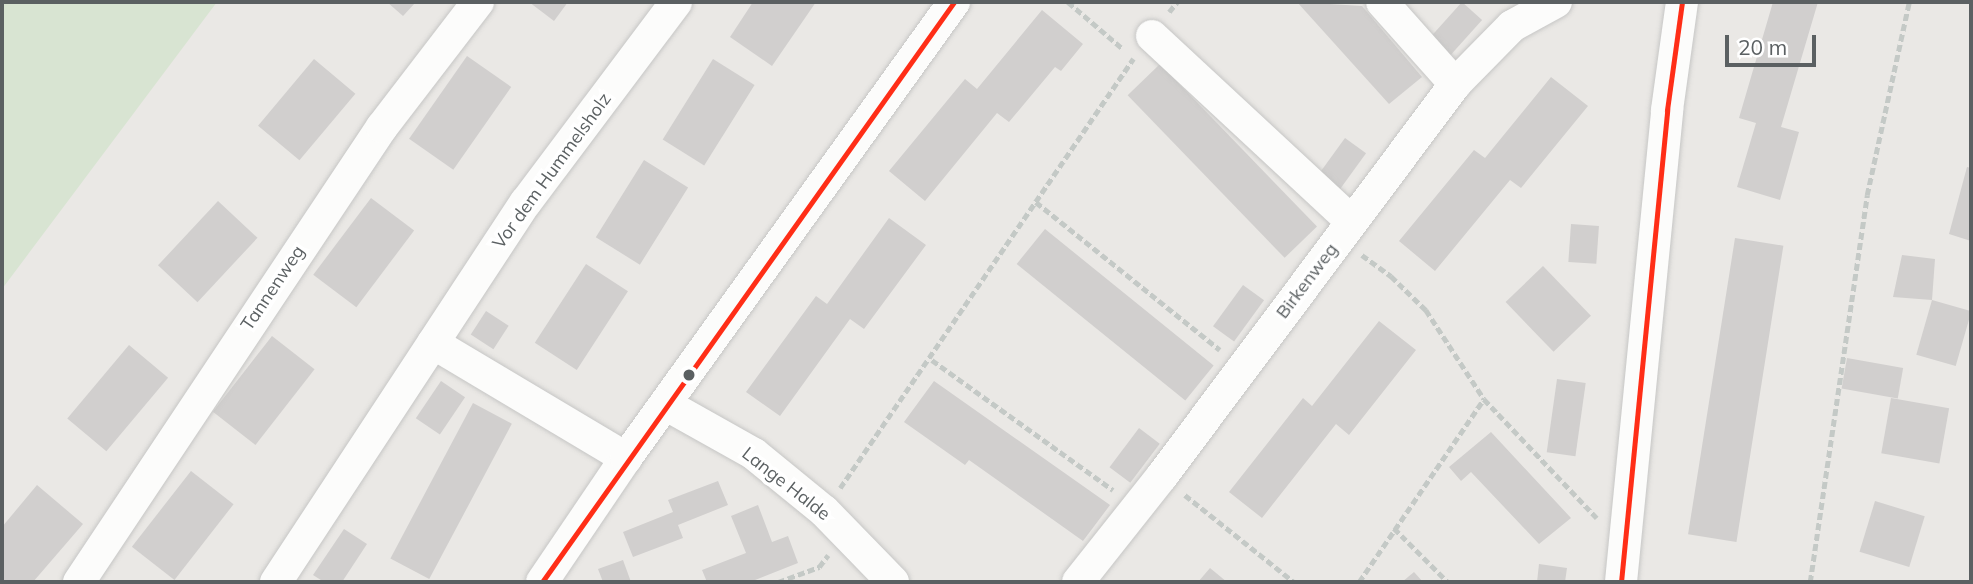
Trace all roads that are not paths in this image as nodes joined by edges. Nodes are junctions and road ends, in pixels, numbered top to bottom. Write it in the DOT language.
graph roads {
  1 [pos="478,2"];
  2 [pos="676,2"];
  3 [pos="954,2"];
  4 [pos="1382,2"];
  5 [pos="1556,2"];
  6 [pos="1682,2"];
  7 [pos="1143,47"];
  8 [pos="1455,84"];
  9 [pos="1345,230"];
  10 [pos="433,343"];
  11 [pos="665,404"];
  12 [pos="626,458"];
  13 [pos="79,582"];
  14 [pos="276,582"];
  15 [pos="542,582"];
  16 [pos="891,582"];
  17 [pos="1077,582"];
  18 [pos="1621,582"];
  1 -- 13 [label="street, Tannenweg"];
  2 -- 10 [label="street, Vor dem Hummelsholz"];
  3 -- 11 [label="street"];
  4 -- 8 [label="street"];
  5 -- 8 [label="street, Birkenweg"];
  6 -- 18 [label="street"];
  7 -- 9 [label="street"];
  8 -- 9 [label="street, Birkenweg"];
  9 -- 17 [label="street, Birkenweg"];
  10 -- 12 [label="street"];
  10 -- 14 [label="street, Vor dem Hummelsholz"];
  11 -- 12 [label="street"];
  11 -- 16 [label="street, Lange Halde"];
  12 -- 15 [label="street"];
}
